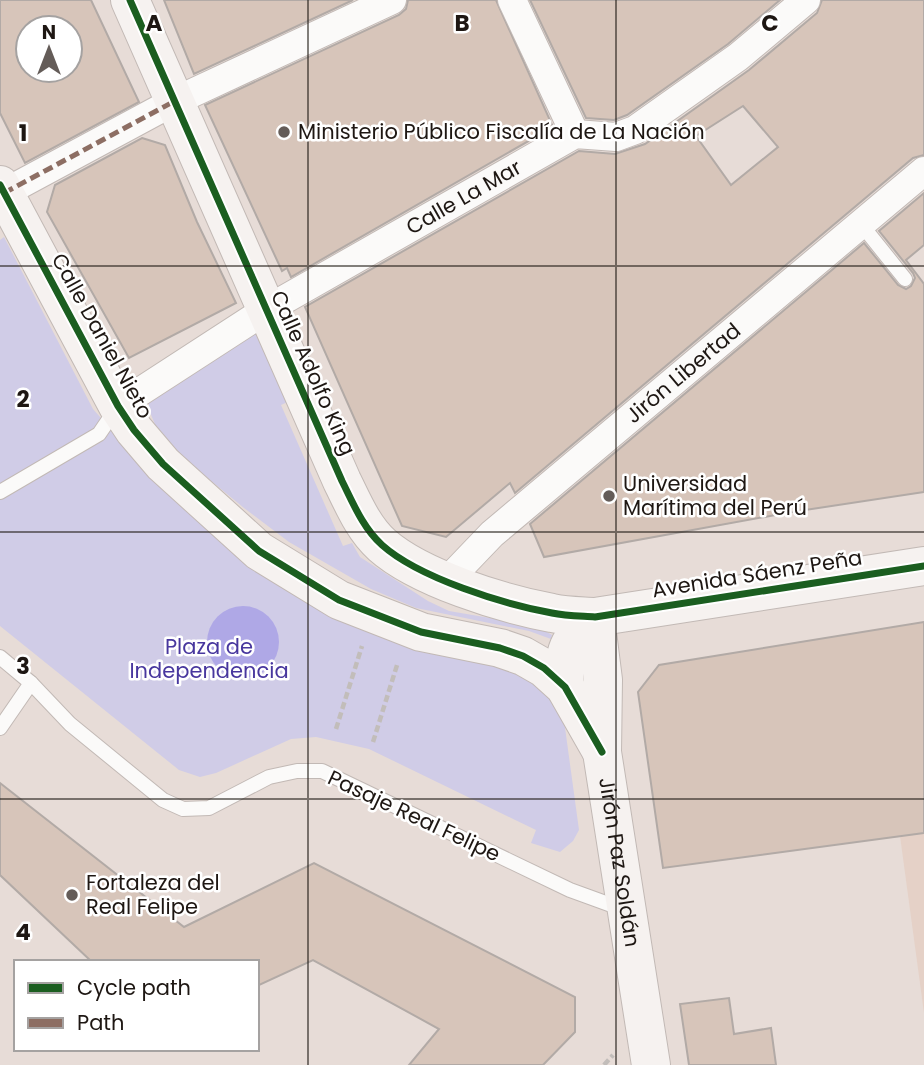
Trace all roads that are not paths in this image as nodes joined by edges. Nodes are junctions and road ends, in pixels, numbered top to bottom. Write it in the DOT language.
graph roads {
  1 [pos="130,0"];
  2 [pos="392,0"];
  3 [pos="512,0"];
  4 [pos="806,0"];
  5 [pos="173,102"];
  6 [pos="575,134"];
  7 [pos="924,172"];
  8 [pos="2,189"];
  9 [pos="861,224"];
  10 [pos="905,279"];
  11 [pos="266,310"];
  12 [pos="118,406"];
  13 [pos="0,492"];
  14 [pos="924,566"];
  15 [pos="447,581"];
  16 [pos="595,617"];
  17 [pos="0,657"];
  18 [pos="31,683"];
  19 [pos="565,687"];
  20 [pos="0,728"];
  21 [pos="602,751"];
  22 [pos="629,911"];
  23 [pos="651,1065"];
  1 -- 5 [label="street, Calle Adolfo King"];
  2 -- 5 [label="street"];
  3 -- 6 [label="street"];
  4 -- 6 [label="street"];
  5 -- 8 [label="street"];
  5 -- 11 [label="street, Calle Adolfo King"];
  6 -- 11 [label="street, Calle La Mar"];
  7 -- 9 [label="street, Jirón Libertad"];
  8 -- 12 [label="street, Calle Daniel Nieto"];
  9 -- 10 [label="lane"];
  9 -- 15 [label="street, Jirón Libertad"];
  11 -- 12 [label="street, Calle La Mar"];
  11 -- 15 [label="street, Calle Adolfo King"];
  12 -- 13 [label="lane"];
  12 -- 19 [label="street, Calle Daniel Nieto"];
  14 -- 16 [label="street, Avenida Sáenz Peña"];
  15 -- 16 [label="street, Calle Adolfo King"];
  16 -- 19 [label="street"];
  16 -- 21 [label="street, Jirón Paz Soldán"];
  17 -- 18 [label="lane, Pasaje Real Felipe"];
  18 -- 20 [label="lane"];
  18 -- 22 [label="lane, Pasaje Real Felipe"];
  19 -- 21 [label="street, Calle Daniel Nieto"];
  21 -- 22 [label="street, Jirón Paz Soldán"];
  22 -- 23 [label="street, Jirón Paz Soldán"];
}
